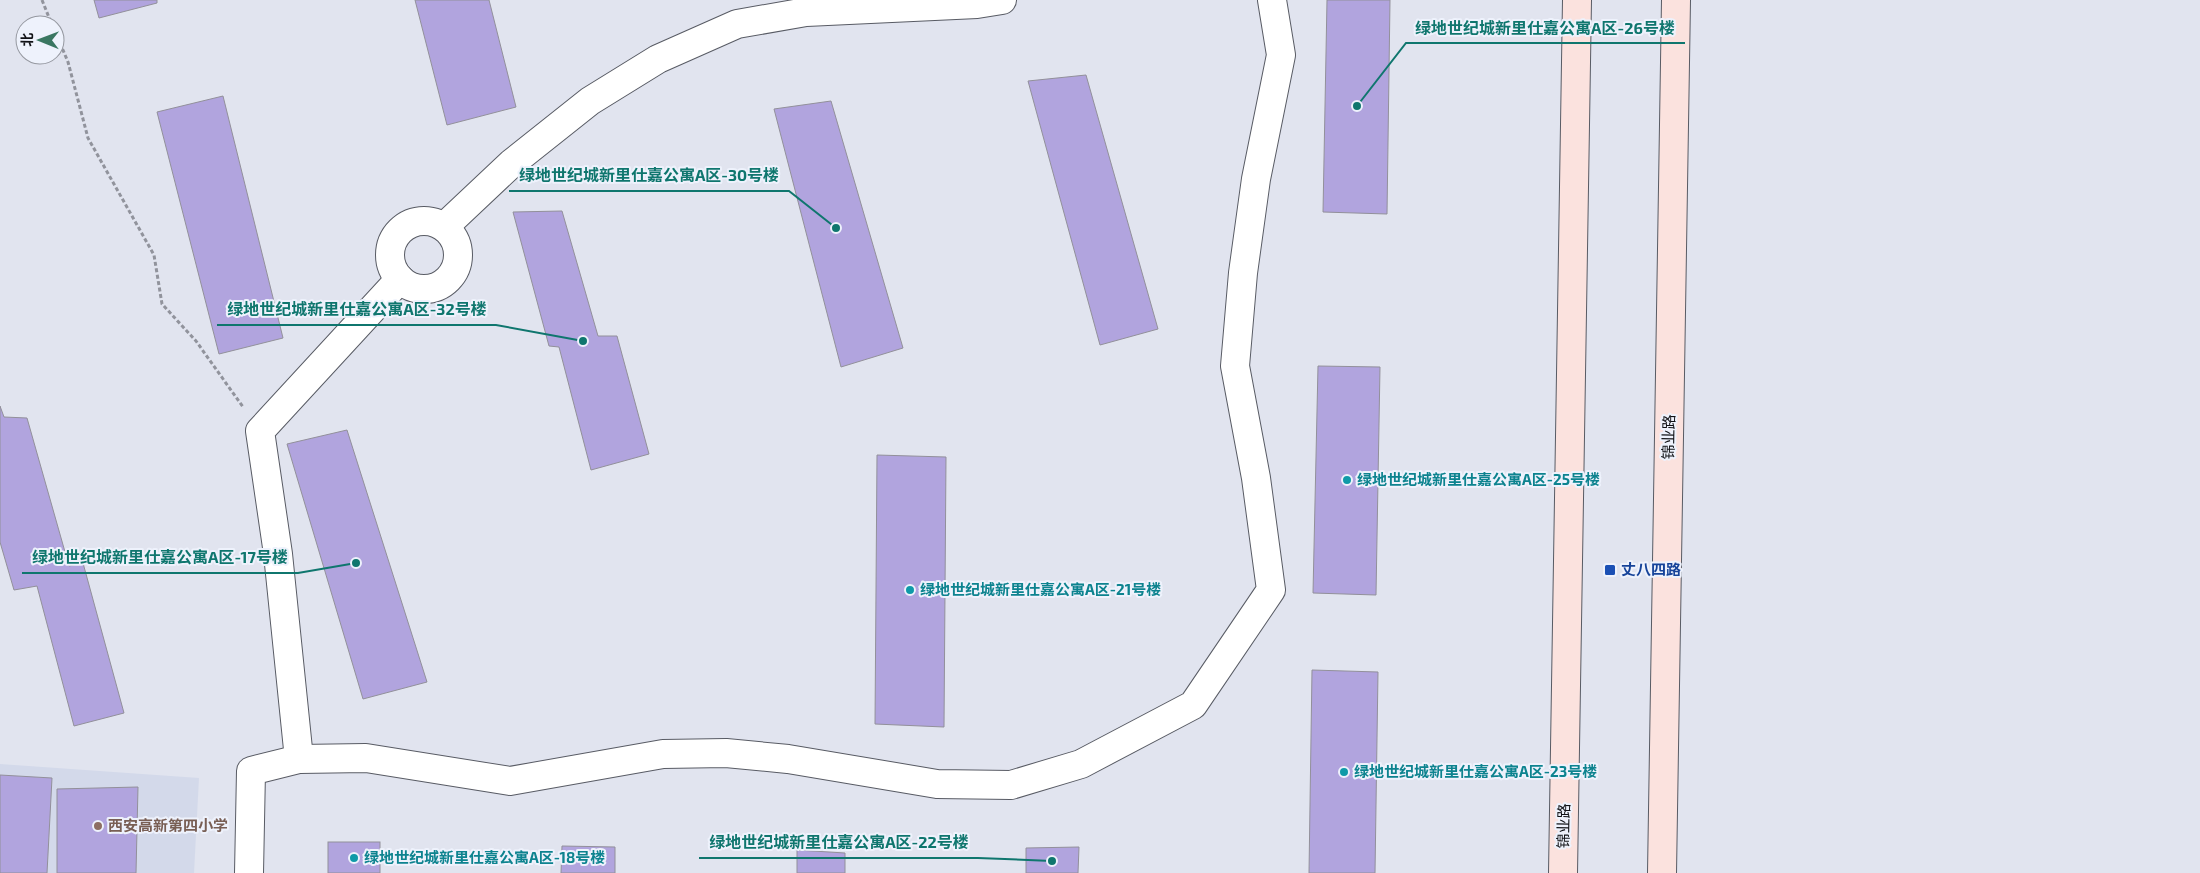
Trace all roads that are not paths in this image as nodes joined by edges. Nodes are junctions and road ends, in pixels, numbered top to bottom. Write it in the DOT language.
graph roads {
  1 [pos="1002,0"];
  2 [pos="1272,0"];
  3 [pos="1577,0"];
  4 [pos="1676,0"];
  5 [pos="444,227"];
  6 [pos="400,279"];
  7 [pos="300,759"];
  8 [pos="249,873"];
  9 [pos="1563,873"];
  10 [pos="1662,873"];
  1 -- 5 [label="street"];
  2 -- 7 [label="street"];
  3 -- 9 [label="main road, 锦业路"];
  4 -- 10 [label="main road, 锦业路"];
  5 -- 6 [label="street"];
  5 -- 6 [label="street"];
  6 -- 7 [label="street"];
  7 -- 8 [label="street"];
}
